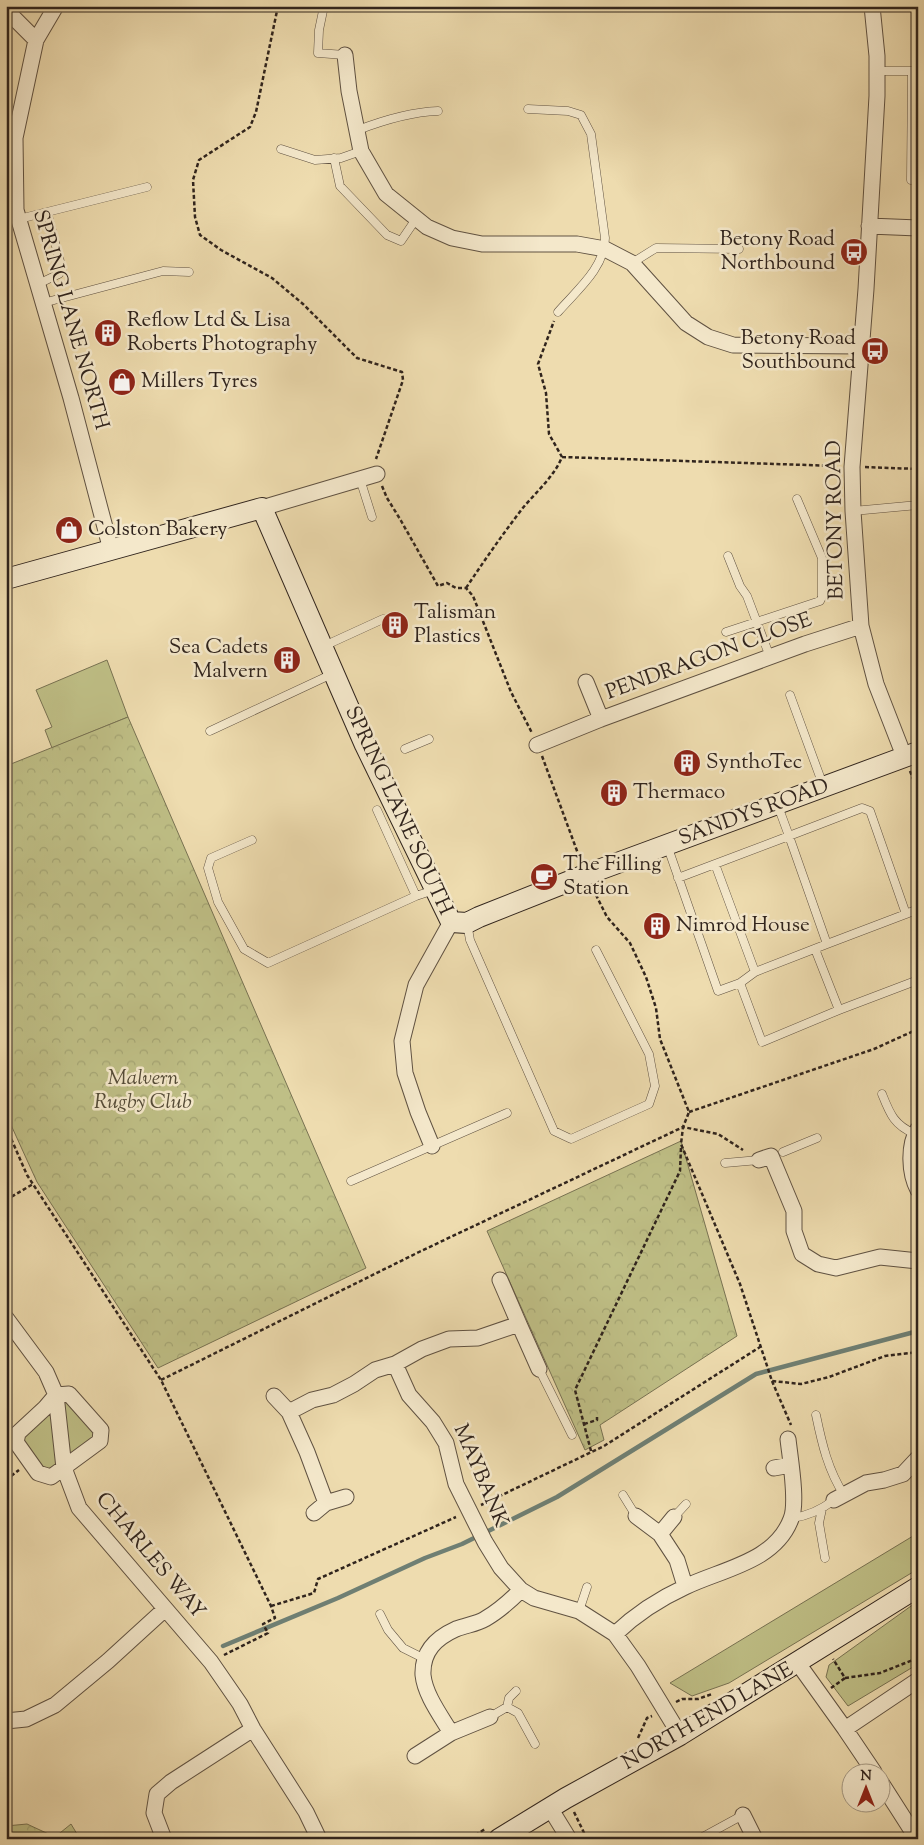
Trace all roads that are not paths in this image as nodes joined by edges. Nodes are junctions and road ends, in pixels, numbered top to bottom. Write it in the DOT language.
graph roads {
  1 [pos="56,6"];
  2 [pos="324,6"];
  3 [pos="872,6"];
  4 [pos="6,10"];
  5 [pos="36,40"];
  6 [pos="345,54"];
  7 [pos="877,72"];
  8 [pos="915,72"];
  9 [pos="528,109"];
  10 [pos="438,111"];
  11 [pos="358,130"];
  12 [pos="281,149"];
  13 [pos="361,151"];
  14 [pos="334,158"];
  15 [pos="911,180"];
  16 [pos="147,186"];
  17 [pos="47,212"];
  18 [pos="19,219"];
  19 [pos="416,219"];
  20 [pos="869,226"];
  21 [pos="918,228"];
  22 [pos="605,249"];
  23 [pos="740,249"];
  24 [pos="632,263"];
  25 [pos="189,272"];
  26 [pos="38,284"];
  27 [pos="43,303"];
  28 [pos="558,312"];
  29 [pos="862,346"];
  30 [pos="378,474"];
  31 [pos="360,479"];
  32 [pos="797,499"];
  33 [pos="918,505"];
  34 [pos="262,508"];
  35 [pos="853,511"];
  36 [pos="372,517"];
  37 [pos="111,550"];
  38 [pos="728,556"];
  39 [pos="6,580"];
  40 [pos="383,618"];
  41 [pos="757,621"];
  42 [pos="861,626"];
  43 [pos="726,632"];
  44 [pos="322,647"];
  45 [pos="770,657"];
  46 [pos="334,673"];
  47 [pos="586,682"];
  48 [pos="790,695"];
  49 [pos="600,719"];
  50 [pos="210,730"];
  51 [pos="429,739"];
  52 [pos="538,745"];
  53 [pos="405,749"];
  54 [pos="911,754"];
  55 [pos="824,787"];
  56 [pos="777,805"];
  57 [pos="377,810"];
  58 [pos="789,836"];
  59 [pos="252,840"];
  60 [pos="667,845"];
  61 [pos="715,864"];
  62 [pos="678,878"];
  63 [pos="425,893"];
  64 [pos="918,909"];
  65 [pos="906,914"];
  66 [pos="459,923"];
  67 [pos="828,944"];
  68 [pos="815,949"];
  69 [pos="596,950"];
  70 [pos="755,972"];
  71 [pos="918,980"];
  72 [pos="740,983"];
  73 [pos="839,1010"];
  74 [pos="882,1094"];
  75 [pos="507,1113"];
  76 [pos="916,1131"];
  77 [pos="817,1138"];
  78 [pos="432,1146"];
  79 [pos="771,1156"];
  80 [pos="725,1163"];
  81 [pos="351,1181"];
  82 [pos="918,1190"];
  83 [pos="918,1262"];
  84 [pos="500,1280"];
  85 [pos="6,1318"];
  86 [pos="519,1324"];
  87 [pos="395,1364"];
  88 [pos="539,1369"];
  89 [pos="56,1395"];
  90 [pos="274,1396"];
  91 [pos="289,1412"];
  92 [pos="816,1415"];
  93 [pos="572,1435"];
  94 [pos="788,1439"];
  95 [pos="918,1458"];
  96 [pos="791,1465"];
  97 [pos="64,1468"];
  98 [pos="774,1468"];
  99 [pos="624,1495"];
  100 [pos="346,1497"];
  101 [pos="839,1498"];
  102 [pos="326,1503"];
  103 [pos="686,1504"];
  104 [pos="822,1510"];
  105 [pos="314,1513"];
  106 [pos="636,1516"];
  107 [pos="674,1517"];
  108 [pos="792,1518"];
  109 [pos="660,1534"];
  110 [pos="825,1558"];
  111 [pos="686,1586"];
  112 [pos="587,1587"];
  113 [pos="918,1587"];
  114 [pos="521,1590"];
  115 [pos="165,1609"];
  116 [pos="579,1611"];
  117 [pos="380,1614"];
  118 [pos="615,1634"];
  119 [pos="425,1659"];
  120 [pos="797,1662"];
  121 [pos="918,1680"];
  122 [pos="516,1691"];
  123 [pos="507,1707"];
  124 [pos="490,1717"];
  125 [pos="6,1721"];
  126 [pos="253,1729"];
  127 [pos="845,1729"];
  128 [pos="451,1733"];
  129 [pos="680,1735"];
  130 [pos="535,1744"];
  131 [pos="415,1756"];
  132 [pos="867,1762"];
  133 [pos="892,1800"];
  134 [pos="558,1803"];
  135 [pos="742,1815"];
  136 [pos="493,1833"];
  137 [pos="164,1839"];
  138 [pos="319,1839"];
  139 [pos="569,1839"];
  140 [pos="699,1839"];
  141 [pos="755,1839"];
  142 [pos="915,1839"];
  1 -- 5 [label="street, SPRING LANE NORTH"];
  2 -- 6 [label="lane"];
  3 -- 7 [label="street, BETONY ROAD"];
  4 -- 5 [label="street"];
  5 -- 18 [label="street, SPRING LANE NORTH"];
  6 -- 11 [label="street"];
  7 -- 8 [label="lane"];
  7 -- 20 [label="street, BETONY ROAD"];
  8 -- 15 [label="lane"];
  9 -- 22 [label="lane"];
  10 -- 11 [label="lane"];
  11 -- 13 [label="street"];
  12 -- 14 [label="lane"];
  13 -- 14 [label="lane"];
  13 -- 19 [label="street"];
  14 -- 19 [label="lane"];
  16 -- 17 [label="lane"];
  17 -- 18 [label="lane"];
  17 -- 26 [label="lane"];
  18 -- 26 [label="street, SPRING LANE NORTH"];
  19 -- 22 [label="street"];
  20 -- 21 [label="street"];
  20 -- 29 [label="street, BETONY ROAD"];
  22 -- 24 [label="street"];
  22 -- 28 [label="lane"];
  23 -- 24 [label="lane"];
  24 -- 29 [label="street"];
  25 -- 27 [label="lane"];
  26 -- 27 [label="street, SPRING LANE NORTH"];
  27 -- 37 [label="street, SPRING LANE NORTH"];
  29 -- 35 [label="street, BETONY ROAD"];
  30 -- 31 [label="street"];
  31 -- 34 [label="street"];
  31 -- 36 [label="lane"];
  32 -- 41 [label="lane"];
  33 -- 35 [label="lane"];
  34 -- 37 [label="street"];
  34 -- 44 [label="street, SPRING LANE SOUTH"];
  35 -- 42 [label="street, BETONY ROAD"];
  37 -- 39 [label="street"];
  38 -- 41 [label="lane"];
  40 -- 44 [label="lane"];
  41 -- 43 [label="lane"];
  41 -- 45 [label="lane"];
  42 -- 45 [label="street, PENDRAGON CLOSE"];
  42 -- 54 [label="street, BETONY ROAD"];
  44 -- 46 [label="street, SPRING LANE SOUTH"];
  45 -- 49 [label="street, PENDRAGON CLOSE"];
  46 -- 50 [label="lane"];
  46 -- 63 [label="street, SPRING LANE SOUTH"];
  47 -- 49 [label="street, PENDRAGON CLOSE"];
  48 -- 55 [label="lane"];
  49 -- 52 [label="street, PENDRAGON CLOSE"];
  51 -- 53 [label="lane"];
  54 -- 55 [label="street, SANDYS ROAD"];
  55 -- 56 [label="street, SANDYS ROAD"];
  56 -- 58 [label="lane"];
  56 -- 60 [label="street, SANDYS ROAD"];
  57 -- 63 [label="lane"];
  58 -- 61 [label="lane"];
  58 -- 65 [label="lane"];
  58 -- 67 [label="lane"];
  59 -- 63 [label="lane"];
  60 -- 62 [label="lane"];
  60 -- 66 [label="street, SANDYS ROAD"];
  61 -- 62 [label="lane"];
  61 -- 70 [label="lane"];
  62 -- 72 [label="lane"];
  63 -- 66 [label="street, SPRING LANE SOUTH"];
  64 -- 65 [label="lane"];
  65 -- 67 [label="lane"];
  66 -- 69 [label="lane"];
  66 -- 78 [label="street, SPRING LANE SOUTH"];
  67 -- 68 [label="lane"];
  68 -- 70 [label="lane"];
  68 -- 73 [label="lane"];
  70 -- 72 [label="lane"];
  71 -- 73 [label="lane"];
  72 -- 73 [label="lane"];
  74 -- 76 [label="lane"];
  75 -- 78 [label="lane"];
  76 -- 82 [label="street"];
  77 -- 79 [label="lane"];
  78 -- 81 [label="lane"];
  79 -- 80 [label="lane"];
  79 -- 83 [label="street"];
  84 -- 86 [label="street"];
  85 -- 89 [label="street, CHARLES WAY"];
  86 -- 87 [label="street"];
  86 -- 88 [label="street"];
  87 -- 91 [label="street"];
  87 -- 114 [label="street, MAYBANK"];
  88 -- 93 [label="lane"];
  89 -- 97 [label="street, CHARLES WAY"];
  89 -- 97 [label="street"];
  89 -- 97 [label="street"];
  90 -- 91 [label="street"];
  91 -- 102 [label="street"];
  92 -- 101 [label="lane"];
  94 -- 96 [label="street"];
  95 -- 101 [label="street"];
  96 -- 98 [label="street"];
  96 -- 108 [label="street"];
  97 -- 115 [label="street, CHARLES WAY"];
  99 -- 106 [label="lane"];
  100 -- 102 [label="street"];
  101 -- 104 [label="lane"];
  102 -- 105 [label="street"];
  103 -- 107 [label="lane"];
  104 -- 108 [label="lane"];
  104 -- 110 [label="lane"];
  106 -- 109 [label="street"];
  107 -- 109 [label="street"];
  108 -- 111 [label="street"];
  109 -- 111 [label="street"];
  111 -- 118 [label="street"];
  112 -- 116 [label="lane"];
  113 -- 120 [label="street"];
  114 -- 116 [label="street, MAYBANK"];
  114 -- 119 [label="street"];
  115 -- 125 [label="street"];
  115 -- 126 [label="street, CHARLES WAY"];
  116 -- 118 [label="street, MAYBANK"];
  117 -- 119 [label="lane"];
  118 -- 129 [label="street, MAYBANK"];
  119 -- 128 [label="street"];
  120 -- 127 [label="street, NORTH END LANE"];
  120 -- 129 [label="street, NORTH END LANE"];
  121 -- 127 [label="street"];
  122 -- 123 [label="lane"];
  123 -- 124 [label="lane"];
  123 -- 130 [label="lane"];
  124 -- 128 [label="street"];
  126 -- 137 [label="street"];
  126 -- 138 [label="street, CHARLES WAY"];
  127 -- 132 [label="street, NORTH END LANE"];
  128 -- 131 [label="street"];
  129 -- 134 [label="street, NORTH END LANE"];
  133 -- 142 [label="street"];
  134 -- 136 [label="street, NORTH END LANE"];
  134 -- 139 [label="street"];
  135 -- 140 [label="lane"];
  135 -- 141 [label="street"];
}
